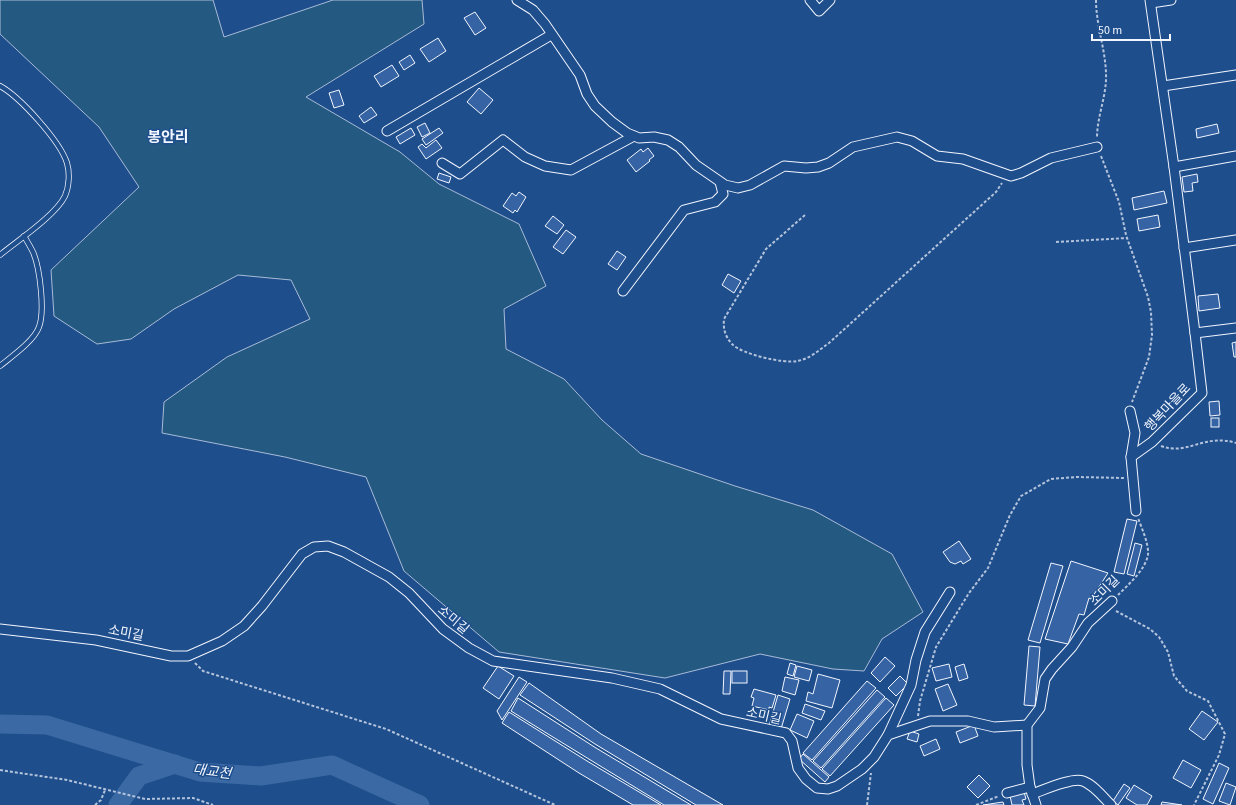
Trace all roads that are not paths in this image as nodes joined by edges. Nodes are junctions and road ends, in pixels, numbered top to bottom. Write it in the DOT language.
graph roads {
  1 [pos="517,0"];
  2 [pos="810,0"];
  3 [pos="830,0"];
  4 [pos="1171,0"];
  5 [pos="1151,1"];
  6 [pos="551,35"];
  7 [pos="1236,75"];
  8 [pos="0,86"];
  9 [pos="1163,86"];
  10 [pos="387,131"];
  11 [pos="634,136"];
  12 [pos="1098,147"];
  13 [pos="1236,156"];
  14 [pos="442,163"];
  15 [pos="1174,166"];
  16 [pos="720,182"];
  17 [pos="24,236"];
  18 [pos="1236,240"];
  19 [pos="1184,248"];
  20 [pos="0,255"];
  21 [pos="623,290"];
  22 [pos="1236,328"];
  23 [pos="1195,333"];
  24 [pos="0,366"];
  25 [pos="1130,411"];
  26 [pos="1131,457"];
  27 [pos="1136,511"];
  28 [pos="950,592"];
  29 [pos="1110,604"];
  30 [pos="0,629"];
  31 [pos="1027,725"];
  32 [pos="888,735"];
  33 [pos="1031,791"];
  34 [pos="1007,793"];
  35 [pos="1036,805"];
  36 [pos="1111,805"];
  1 -- 6 [label="street"];
  2 -- 3 [label="street"];
  4 -- 5 [label="street"];
  5 -- 9 [label="street"];
  6 -- 10 [label="street"];
  6 -- 11 [label="street"];
  7 -- 9 [label="street"];
  8 -- 17 [label="lane"];
  9 -- 15 [label="street"];
  11 -- 14 [label="street"];
  11 -- 16 [label="street"];
  12 -- 16 [label="street"];
  13 -- 15 [label="street"];
  15 -- 19 [label="street"];
  16 -- 21 [label="street"];
  17 -- 20 [label="lane"];
  17 -- 24 [label="lane"];
  18 -- 19 [label="street"];
  19 -- 23 [label="street"];
  22 -- 23 [label="street"];
  23 -- 26 [label="street, 행복마을로"];
  25 -- 26 [label="street"];
  26 -- 27 [label="street"];
  28 -- 32 [label="street, 소미길"];
  29 -- 31 [label="street, 소미길"];
  30 -- 32 [label="street, 소미길"];
  31 -- 32 [label="street"];
  31 -- 33 [label="street"];
  33 -- 34 [label="street"];
  33 -- 35 [label="street"];
  33 -- 36 [label="street"];
}
